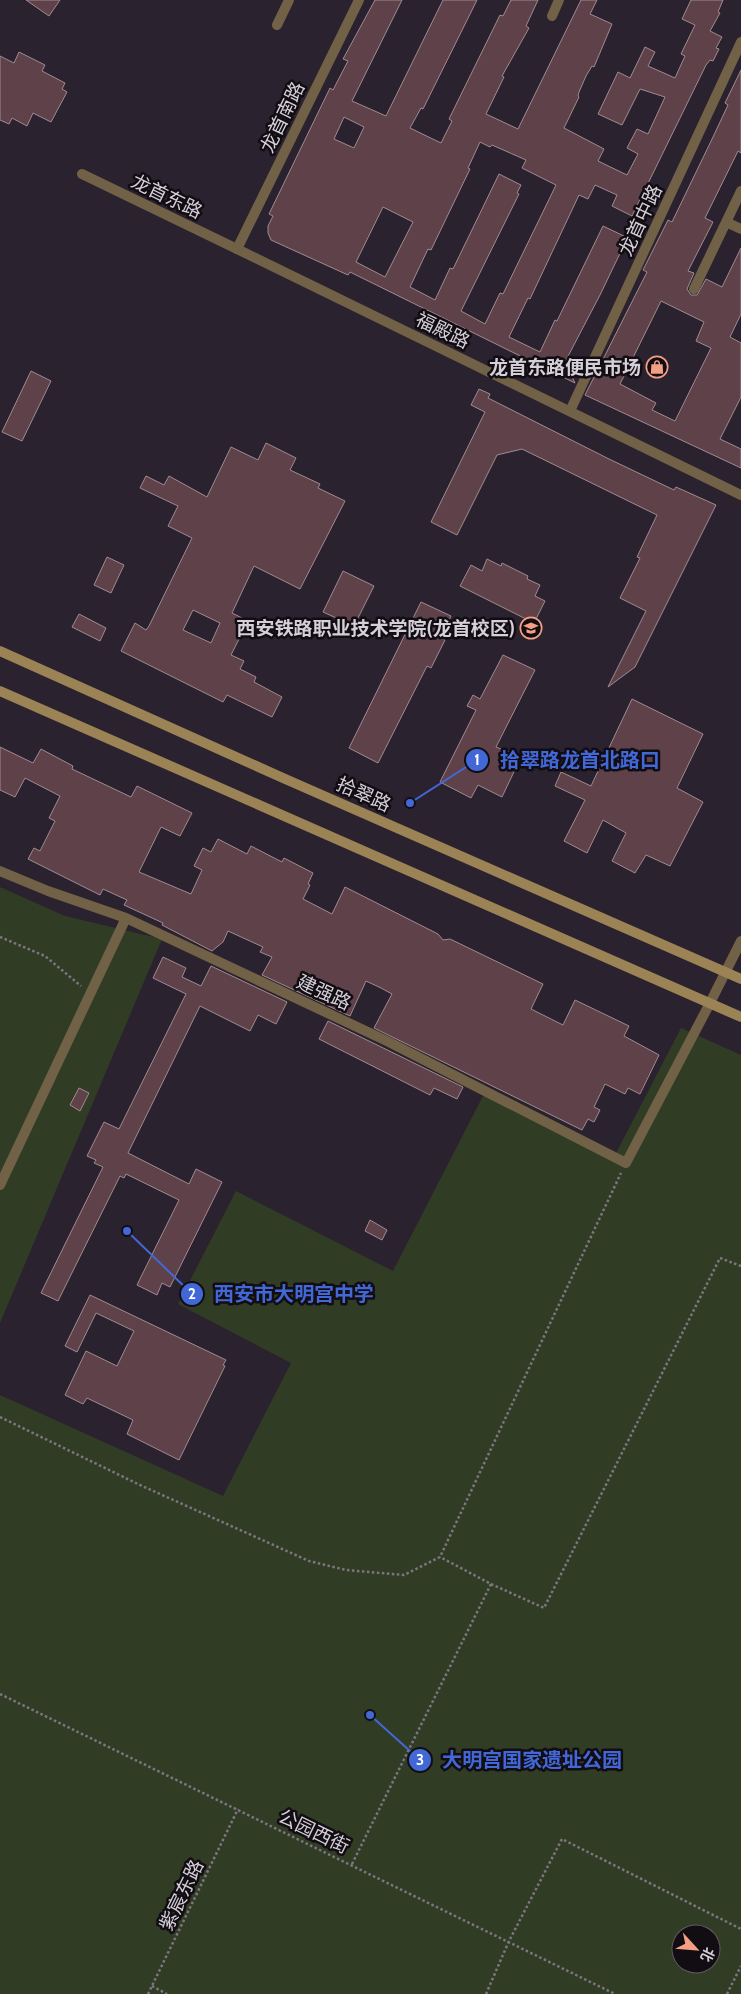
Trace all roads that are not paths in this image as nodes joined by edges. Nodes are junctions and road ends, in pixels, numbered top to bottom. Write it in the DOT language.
graph roads {
  1 [pos="289,0"];
  2 [pos="359,0"];
  3 [pos="559,0"];
  4 [pos="552,16"];
  5 [pos="276,25"];
  6 [pos="741,42"];
  7 [pos="82,174"];
  8 [pos="741,191"];
  9 [pos="726,222"];
  10 [pos="741,229"];
  11 [pos="237,250"];
  12 [pos="694,289"];
  13 [pos="570,411"];
  14 [pos="741,495"];
  15 [pos="0,650"];
  16 [pos="0,690"];
  17 [pos="0,871"];
  18 [pos="126,918"];
  19 [pos="741,942"];
  20 [pos="726,972"];
  21 [pos="741,980"];
  22 [pos="710,1004"];
  23 [pos="741,1017"];
  24 [pos="0,1186"];
  1 -- 5 [label="street"];
  2 -- 11 [label="street, 龙首南路"];
  3 -- 4 [label="street"];
  6 -- 13 [label="street, 龙首中路"];
  7 -- 11 [label="street, 龙首东路"];
  8 -- 9 [label="street"];
  9 -- 10 [label="street"];
  9 -- 12 [label="street"];
  11 -- 13 [label="street, 福殿路"];
  13 -- 14 [label="street, 福殿路"];
  15 -- 20 [label="main road, 拾翠路"];
  16 -- 22 [label="main road"];
  17 -- 18 [label="street, 建强路"];
  18 -- 22 [label="street, 建强路"];
  18 -- 24 [label="street"];
  19 -- 20 [label="street"];
  20 -- 21 [label="main road, 拾翠路"];
  20 -- 22 [label="street"];
  22 -- 23 [label="main road"];
}
